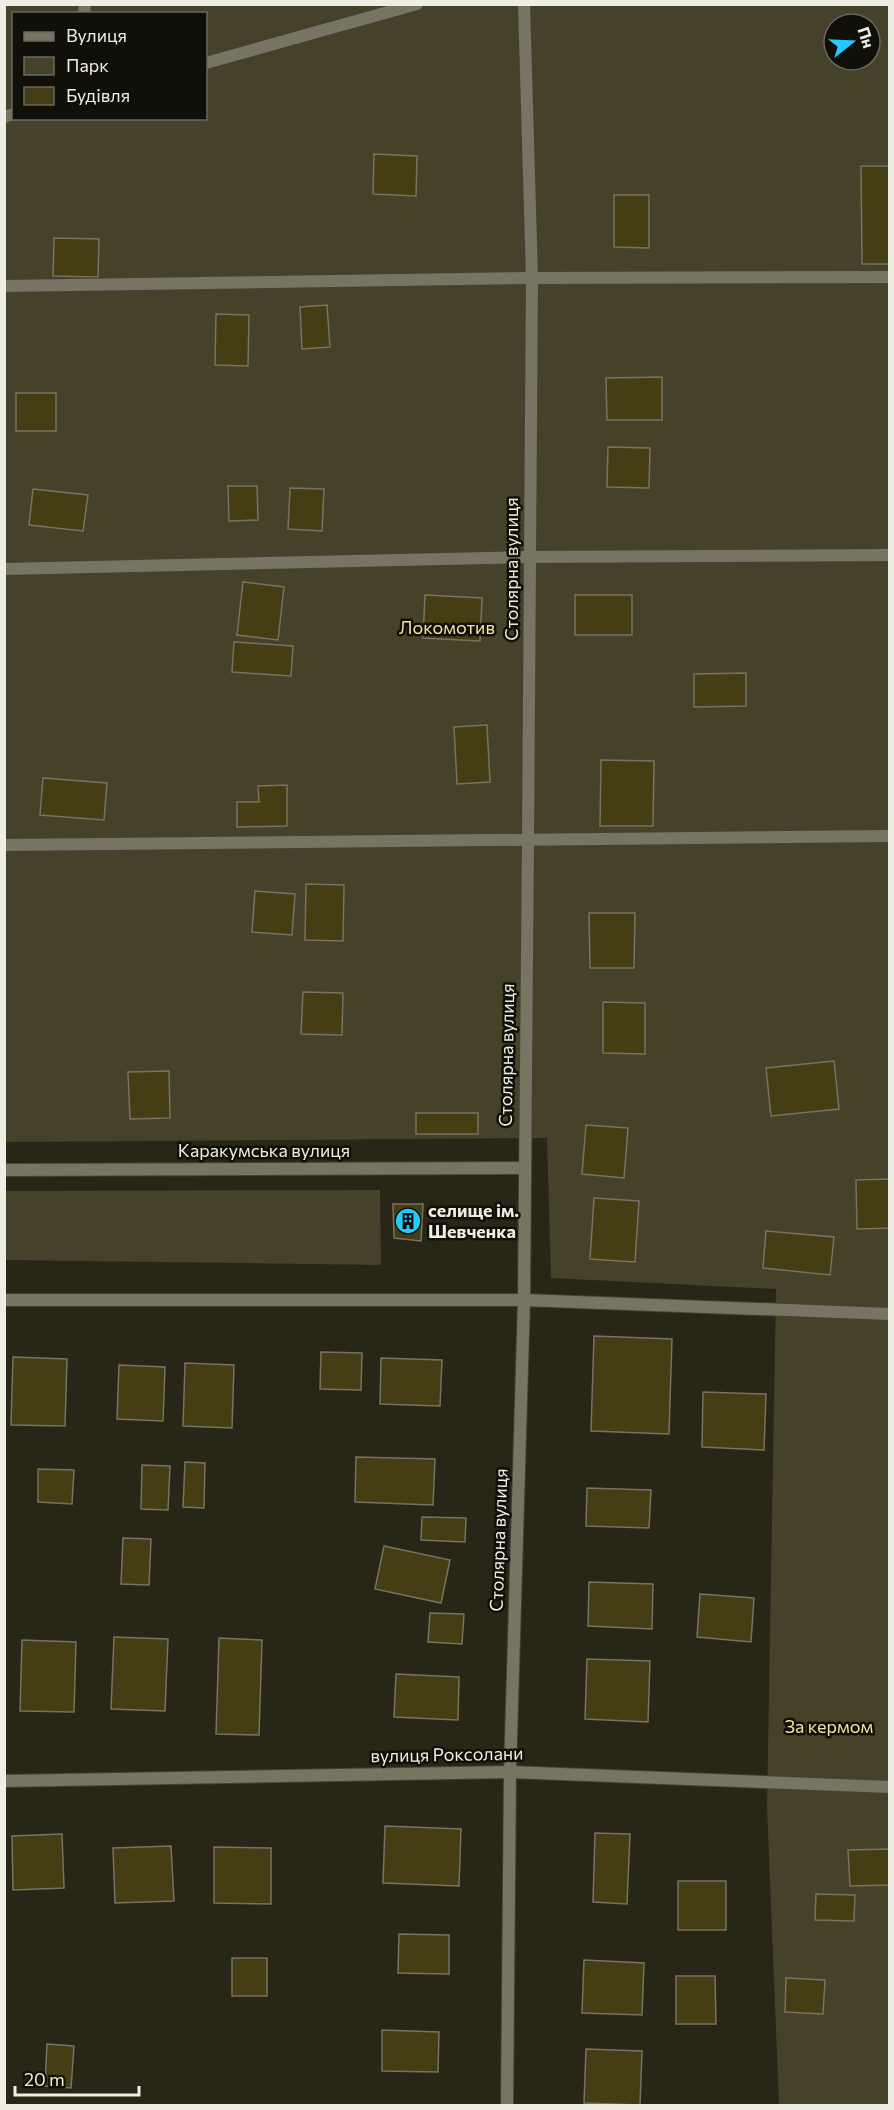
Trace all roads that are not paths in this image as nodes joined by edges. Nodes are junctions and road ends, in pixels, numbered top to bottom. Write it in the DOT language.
graph roads {
  1 [pos="417,4"];
  2 [pos="524,4"];
  3 [pos="207,63"];
  4 [pos="890,277"];
  5 [pos="532,278"];
  6 [pos="4,286"];
  7 [pos="890,555"];
  8 [pos="530,557"];
  9 [pos="4,569"];
  10 [pos="890,836"];
  11 [pos="528,840"];
  12 [pos="4,845"];
  13 [pos="524,1168"];
  14 [pos="4,1170"];
  15 [pos="4,1300"];
  16 [pos="524,1300"];
  17 [pos="890,1314"];
  18 [pos="510,1772"];
  19 [pos="4,1781"];
  20 [pos="890,1787"];
  21 [pos="507,2106"];
  1 -- 3 [label="street"];
  2 -- 5 [label="street, Столярна вулиця"];
  4 -- 5 [label="street"];
  5 -- 6 [label="street"];
  5 -- 8 [label="street, Столярна вулиця"];
  7 -- 8 [label="street"];
  8 -- 9 [label="street"];
  8 -- 11 [label="street, Столярна вулиця"];
  10 -- 11 [label="street"];
  11 -- 12 [label="street"];
  11 -- 13 [label="street, Столярна вулиця"];
  13 -- 14 [label="street, Каракумська вулиця"];
  13 -- 16 [label="street, Столярна вулиця"];
  15 -- 16 [label="street"];
  16 -- 17 [label="street"];
  16 -- 18 [label="street, Столярна вулиця"];
  18 -- 19 [label="street, вулиця Роксолани"];
  18 -- 20 [label="street, вулиця Роксолани"];
  18 -- 21 [label="street, Столярна вулиця"];
}
